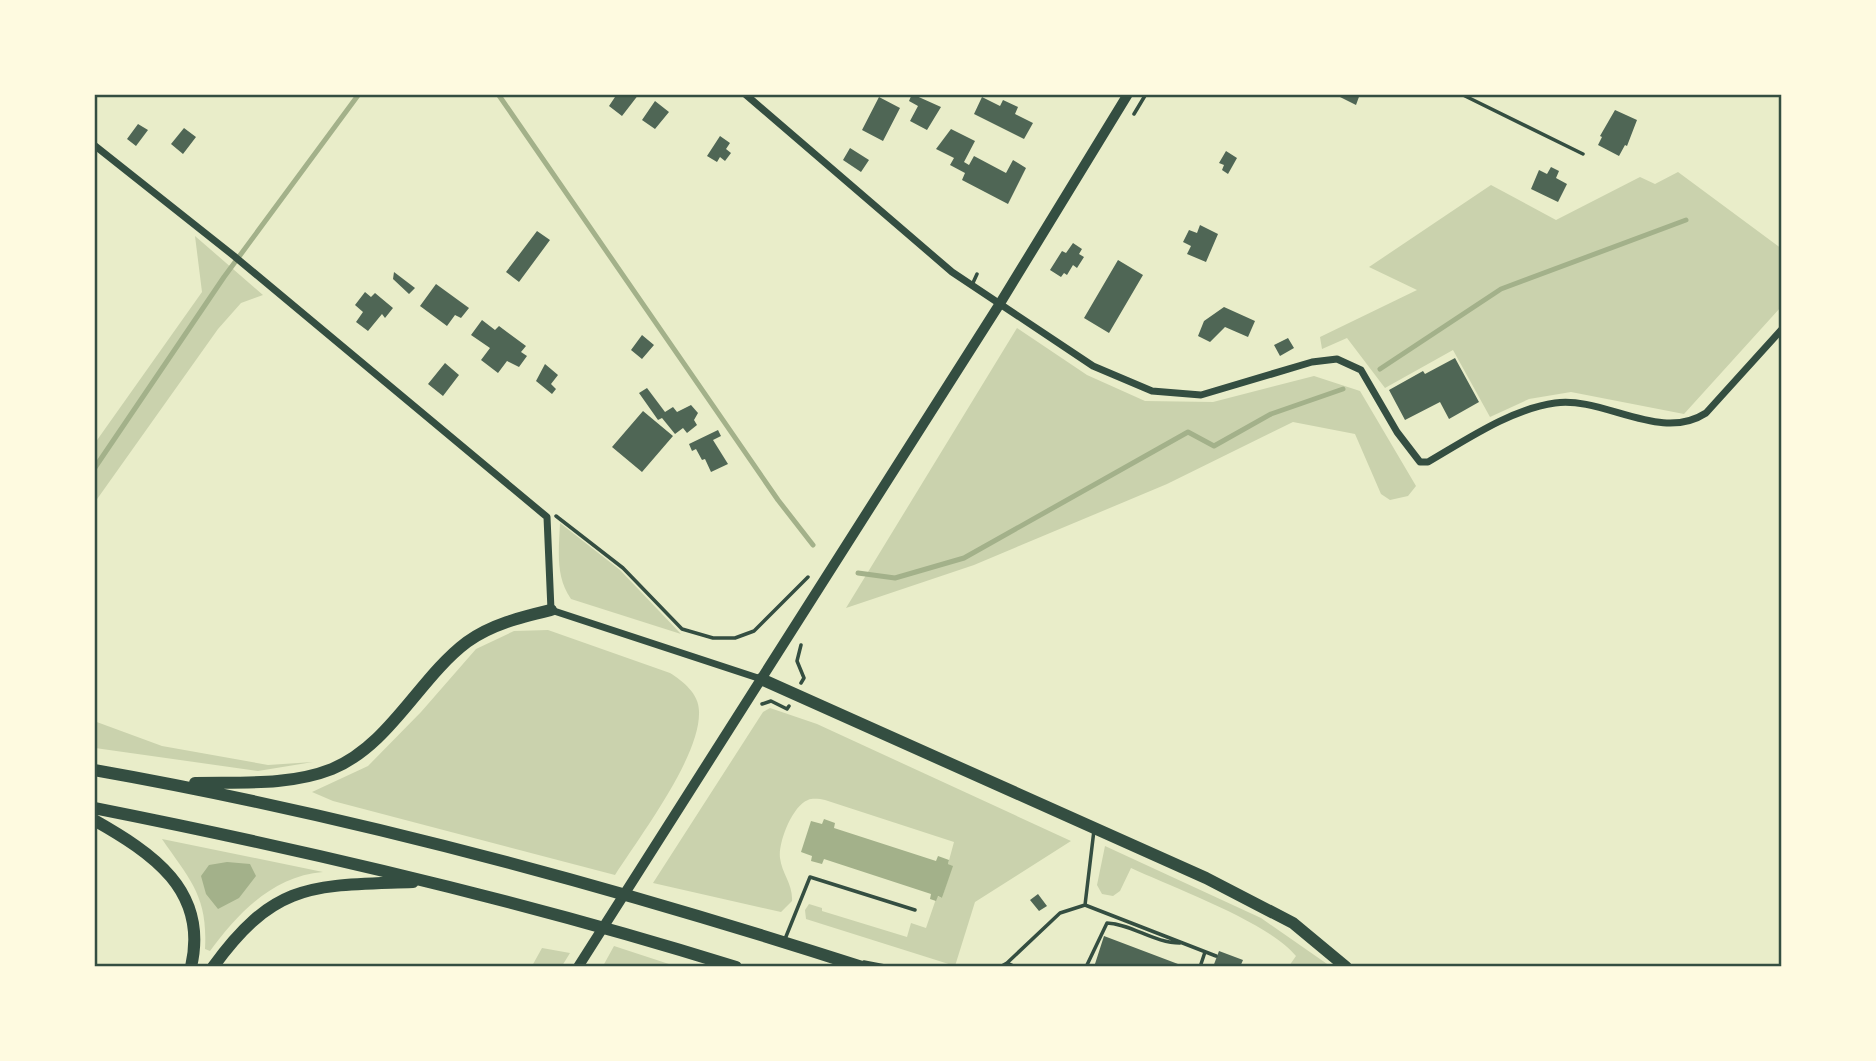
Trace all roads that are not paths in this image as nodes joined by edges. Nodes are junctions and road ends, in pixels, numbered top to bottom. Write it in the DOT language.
graph roads {
  1 [pos="745,94"];
  2 [pos="1128,94"];
  3 [pos="1461,94"];
  4 [pos="94,145"];
  5 [pos="1583,154"];
  6 [pos="977,274"];
  7 [pos="971,287"];
  8 [pos="999,305"];
  9 [pos="1782,329"];
  10 [pos="551,610"];
  11 [pos="761,679"];
  12 [pos="94,770"];
  13 [pos="173,784"];
  14 [pos="94,808"];
  15 [pos="94,820"];
  16 [pos="1094,827"];
  17 [pos="428,881"];
  18 [pos="1084,905"];
  19 [pos="915,909"];
  20 [pos="784,942"];
  21 [pos="1182,943"];
  22 [pos="1205,952"];
  23 [pos="829,956"];
  24 [pos="1216,956"];
  25 [pos="1007,963"];
  26 [pos="191,967"];
  27 [pos="214,967"];
  28 [pos="578,967"];
  29 [pos="736,967"];
  30 [pos="862,967"];
  31 [pos="890,967"];
  32 [pos="1000,967"];
  33 [pos="1016,967"];
  34 [pos="1086,967"];
  35 [pos="1199,967"];
  36 [pos="1346,967"];
  1 -- 7 [label="street"];
  2 -- 8 [label="main road"];
  3 -- 5 [label="lane"];
  4 -- 10 [label="street"];
  6 -- 7 [label="lane"];
  7 -- 8 [label="street"];
  8 -- 9 [label="street"];
  8 -- 11 [label="main road"];
  10 -- 11 [label="street"];
  10 -- 13 [label="highway"];
  11 -- 16 [label="highway"];
  11 -- 28 [label="main road"];
  12 -- 13 [label="highway"];
  13 -- 20 [label="highway"];
  14 -- 17 [label="highway"];
  15 -- 26 [label="highway"];
  16 -- 18 [label="lane"];
  16 -- 36 [label="highway"];
  17 -- 27 [label="highway"];
  17 -- 29 [label="highway"];
  18 -- 21 [label="lane"];
  18 -- 25 [label="lane"];
  19 -- 20 [label="lane"];
  20 -- 23 [label="highway"];
  21 -- 22 [label="lane"];
  21 -- 34 [label="lane"];
  22 -- 24 [label="lane"];
  22 -- 35 [label="lane"];
  23 -- 30 [label="highway"];
  23 -- 31 [label="lane"];
  25 -- 32 [label="lane"];
  25 -- 33 [label="lane"];
}
